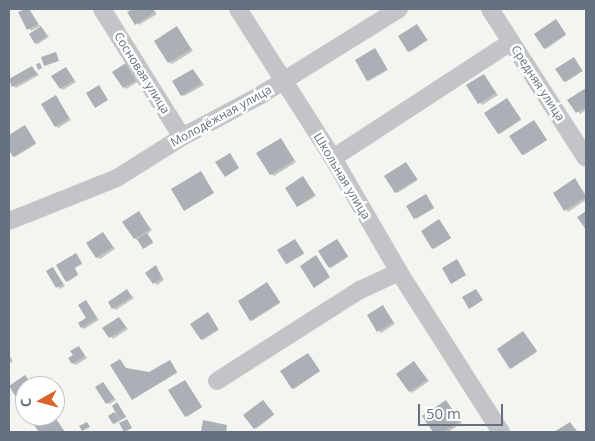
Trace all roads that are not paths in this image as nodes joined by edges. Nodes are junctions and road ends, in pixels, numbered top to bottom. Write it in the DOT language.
graph roads {
  1 [pos="102,9"];
  2 [pos="238,9"];
  3 [pos="399,9"];
  4 [pos="490,9"];
  5 [pos="511,42"];
  6 [pos="282,81"];
  7 [pos="182,137"];
  8 [pos="333,158"];
  9 [pos="586,158"];
  10 [pos="9,221"];
  11 [pos="398,272"];
  12 [pos="217,381"];
  13 [pos="501,432"];
  1 -- 7 [label="street, Сосновая улица"];
  2 -- 6 [label="street, Школьная улица"];
  3 -- 6 [label="street, Молодёжная улица"];
  4 -- 5 [label="street, Средняя улица"];
  5 -- 8 [label="street"];
  5 -- 9 [label="street, Средняя улица"];
  6 -- 7 [label="street, Молодёжная улица"];
  6 -- 8 [label="street, Школьная улица"];
  7 -- 10 [label="street, Молодёжная улица"];
  8 -- 11 [label="street, Школьная улица"];
  11 -- 12 [label="street"];
  11 -- 13 [label="street, Школьная улица"];
}
